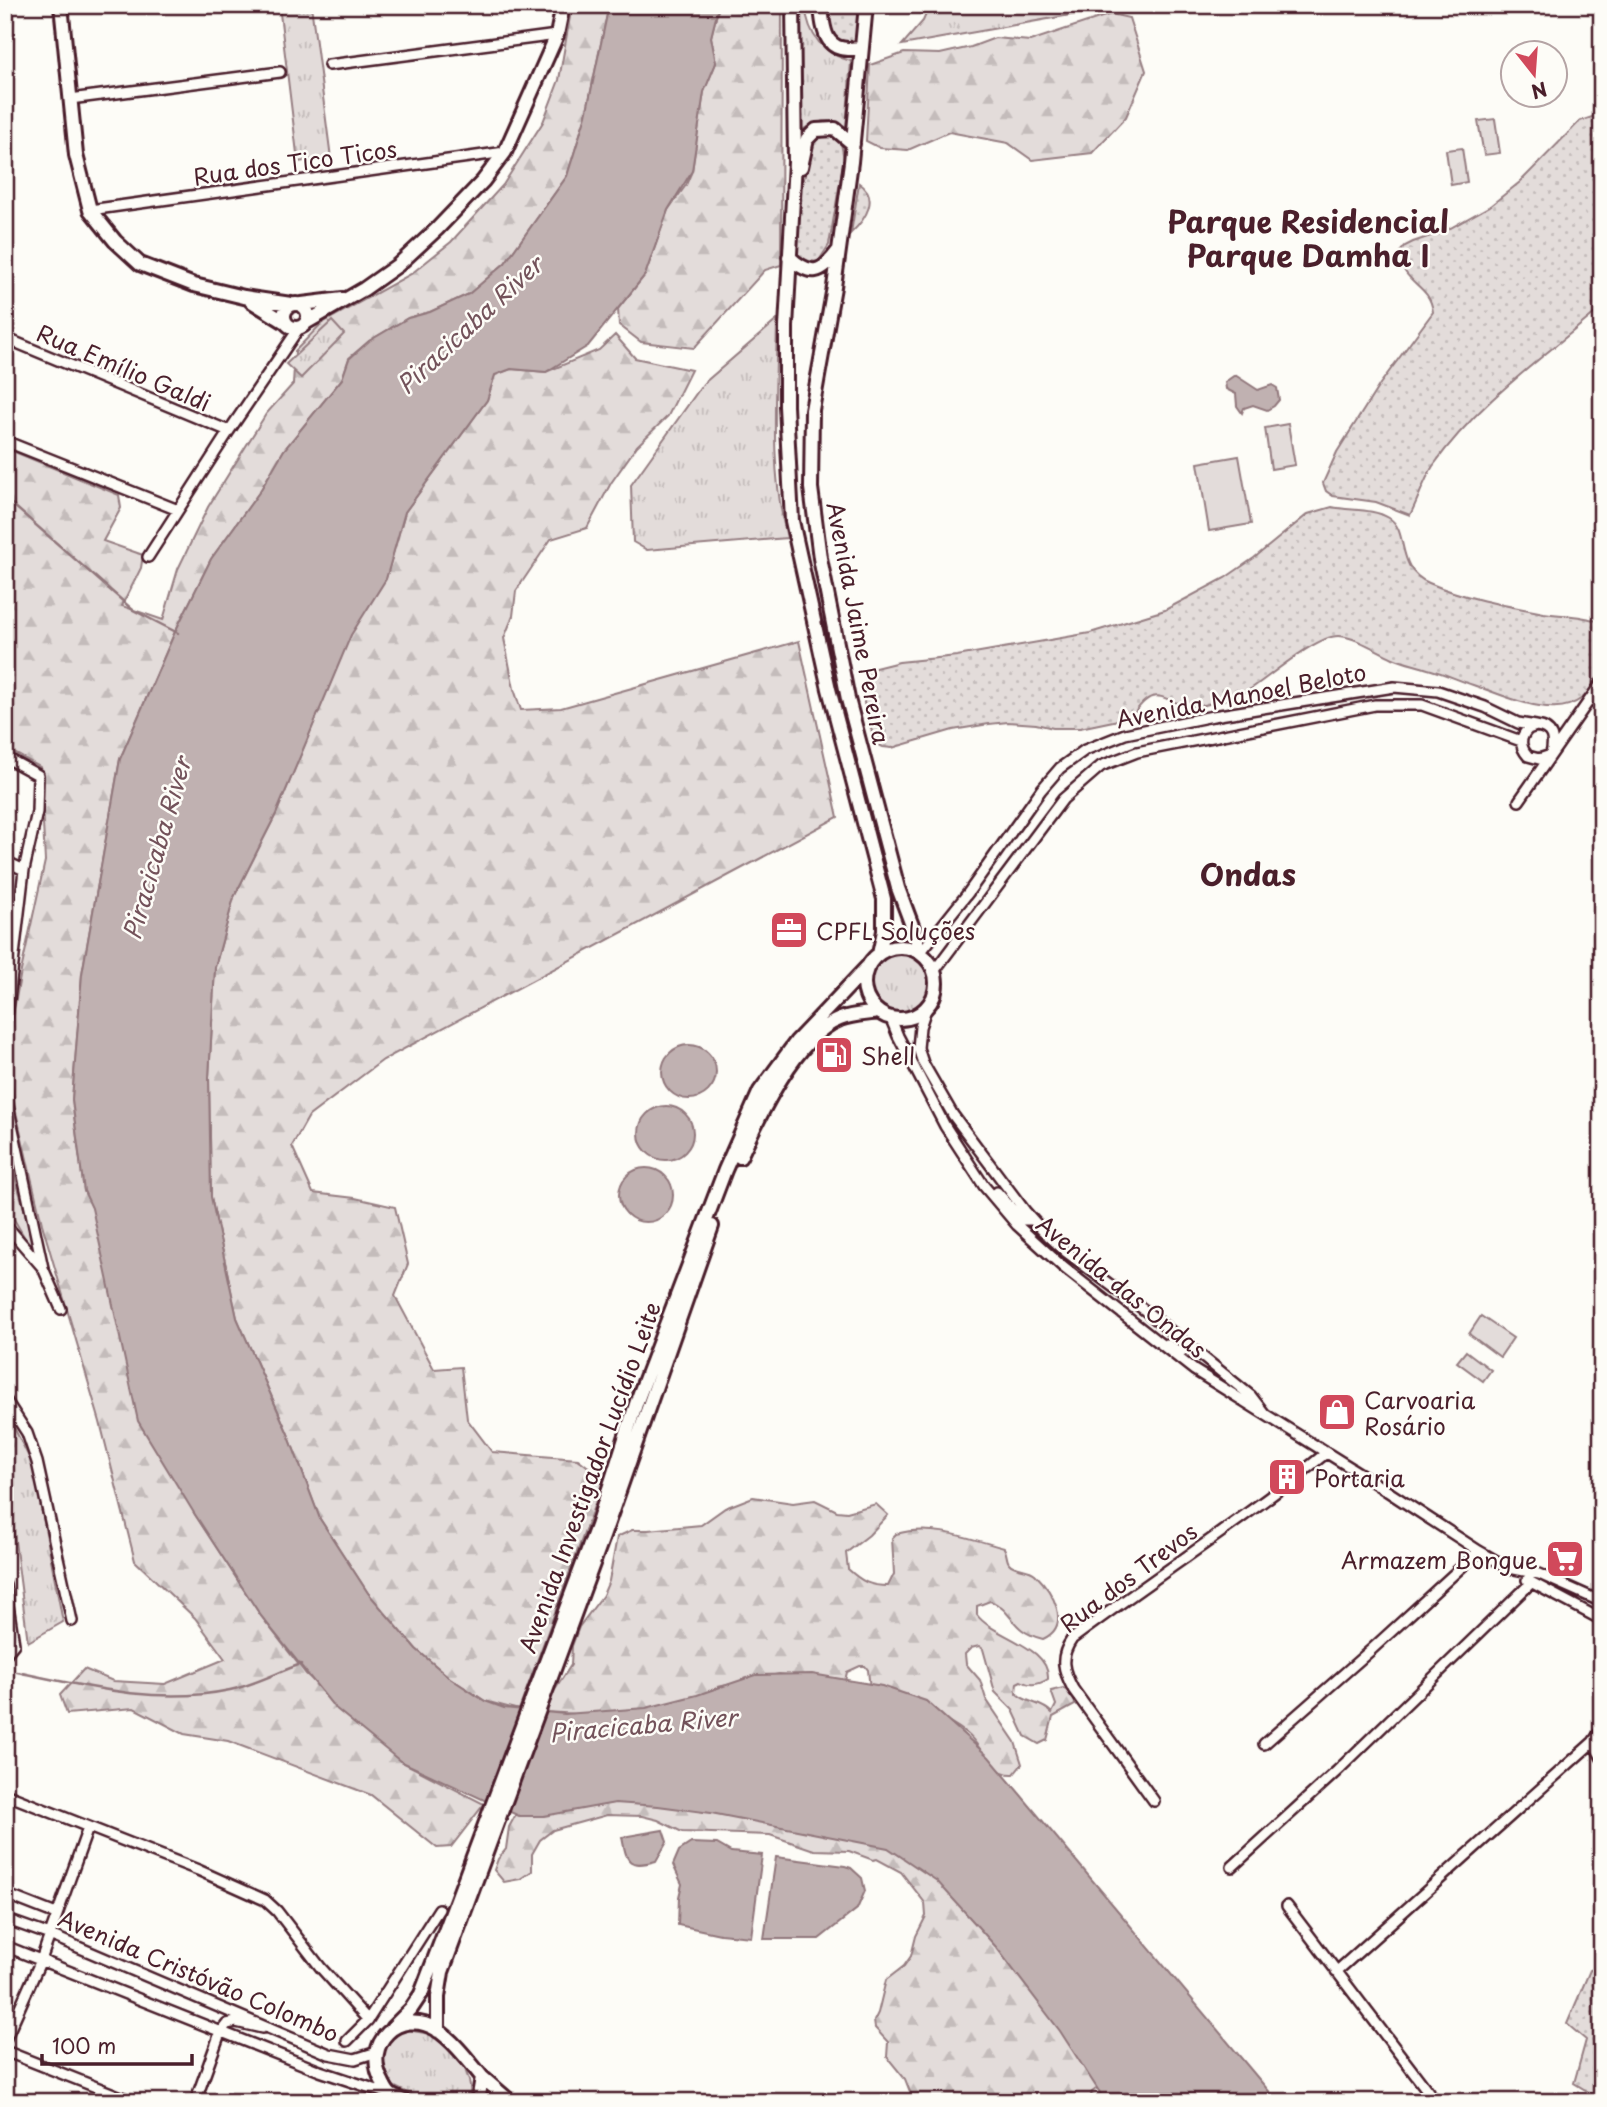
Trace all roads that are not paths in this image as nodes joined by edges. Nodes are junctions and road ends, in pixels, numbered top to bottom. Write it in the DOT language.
graph roads {
  1 [pos="61,5"];
  2 [pos="563,5"];
  3 [pos="793,5"];
  4 [pos="821,5"];
  5 [pos="866,5"];
  6 [pos="557,35"];
  7 [pos="862,47"];
  8 [pos="329,65"];
  9 [pos="280,72"];
  10 [pos="70,99"];
  11 [pos="853,144"];
  12 [pos="505,152"];
  13 [pos="794,195"];
  14 [pos="90,210"];
  15 [pos="839,249"];
  16 [pos="789,257"];
  17 [pos="244,297"];
  18 [pos="350,298"];
  19 [pos="297,304"];
  20 [pos="285,322"];
  21 [pos="303,325"];
  22 [pos="5,338"];
  23 [pos="229,431"];
  24 [pos="5,441"];
  25 [pos="178,510"];
  26 [pos="148,557"];
  27 [pos="1602,682"];
  28 [pos="1536,726"];
  29 [pos="1521,741"];
  30 [pos="1551,755"];
  31 [pos="5,757"];
  32 [pos="1519,800"];
  33 [pos="5,861"];
  34 [pos="24,870"];
  35 [pos="919,952"];
  36 [pos="879,954"];
  37 [pos="869,965"];
  38 [pos="935,970"];
  39 [pos="8,971"];
  40 [pos="926,1009"];
  41 [pos="878,1013"];
  42 [pos="891,1019"];
  43 [pos="5,1033"];
  44 [pos="5,1092"];
  45 [pos="977,1175"];
  46 [pos="1033,1220"];
  47 [pos="5,1224"];
  48 [pos="43,1268"];
  49 [pos="61,1308"];
  50 [pos="1139,1326"];
  51 [pos="1191,1347"];
  52 [pos="1194,1370"];
  53 [pos="1251,1396"];
  54 [pos="5,1399"];
  55 [pos="1267,1417"];
  56 [pos="1326,1453"];
  57 [pos="1479,1552"];
  58 [pos="1518,1572"];
  59 [pos="1531,1583"];
  60 [pos="5,1585"];
  61 [pos="1570,1589"];
  62 [pos="1588,1595"];
  63 [pos="1563,1600"];
  64 [pos="1602,1602"];
  65 [pos="1579,1608"];
  66 [pos="1602,1620"];
  67 [pos="72,1621"];
  68 [pos="5,1655"];
  69 [pos="537,1697"];
  70 [pos="1602,1729"];
  71 [pos="1593,1742"];
  72 [pos="1264,1744"];
  73 [pos="1602,1758"];
  74 [pos="5,1794"];
  75 [pos="1154,1801"];
  76 [pos="492,1822"];
  77 [pos="88,1828"];
  78 [pos="1233,1867"];
  79 [pos="5,1894"];
  80 [pos="1287,1906"];
  81 [pos="439,1909"];
  82 [pos="56,1914"];
  83 [pos="5,1919"];
  84 [pos="50,1934"];
  85 [pos="5,1947"];
  86 [pos="41,1960"];
  87 [pos="1336,1972"];
  88 [pos="368,2020"];
  89 [pos="392,2028"];
  90 [pos="274,2029"];
  91 [pos="438,2031"];
  92 [pos="220,2033"];
  93 [pos="5,2039"];
  94 [pos="347,2041"];
  95 [pos="5,2051"];
  96 [pos="377,2052"];
  97 [pos="482,2077"];
  98 [pos="391,2097"];
  99 [pos="134,2102"];
  100 [pos="195,2102"];
  101 [pos="406,2102"];
  102 [pos="478,2102"];
  103 [pos="511,2102"];
  104 [pos="1436,2102"];
  1 -- 10 [label="main road"];
  2 -- 6 [label="main road"];
  3 -- 13 [label="main road, Avenida Jaime Pereira"];
  4 -- 7 [label="main road"];
  5 -- 7 [label="main road, Avenida Jaime Pereira"];
  6 -- 8 [label="street"];
  6 -- 12 [label="main road"];
  7 -- 11 [label="main road, Avenida Jaime Pereira"];
  9 -- 10 [label="street"];
  10 -- 14 [label="main road"];
  11 -- 13 [label="main road"];
  11 -- 15 [label="main road, Avenida Jaime Pereira"];
  12 -- 14 [label="street, Rua dos Tico Ticos"];
  12 -- 18 [label="main road"];
  13 -- 16 [label="main road, Avenida Jaime Pereira"];
  14 -- 17 [label="main road"];
  15 -- 16 [label="main road"];
  15 -- 35 [label="main road, Avenida Jaime Pereira"];
  16 -- 36 [label="main road, Avenida Jaime Pereira"];
  17 -- 19 [label="main road"];
  17 -- 20 [label="main road"];
  18 -- 19 [label="main road"];
  18 -- 21 [label="main road"];
  19 -- 20 [label="main road"];
  19 -- 21 [label="main road"];
  20 -- 21 [label="main road"];
  21 -- 23 [label="street"];
  22 -- 23 [label="street, Rua Emílio Galdi"];
  23 -- 25 [label="street"];
  24 -- 25 [label="street"];
  25 -- 26 [label="street"];
  27 -- 30 [label="street"];
  28 -- 29 [label="street"];
  28 -- 30 [label="street"];
  28 -- 35 [label="street, Avenida Manoel Beloto"];
  29 -- 30 [label="street"];
  29 -- 38 [label="street, Avenida Manoel Beloto"];
  30 -- 32 [label="street"];
  31 -- 34 [label="street"];
  33 -- 34 [label="street"];
  34 -- 39 [label="street"];
  35 -- 36 [label="main road"];
  35 -- 38 [label="main road"];
  36 -- 37 [label="main road"];
  37 -- 41 [label="main road"];
  37 -- 69 [label="main road, Avenida Investigador Lucídio Leite"];
  38 -- 40 [label="main road"];
  39 -- 43 [label="street"];
  40 -- 42 [label="main road"];
  40 -- 46 [label="street, Avenida das Ondas"];
  41 -- 42 [label="main road"];
  41 -- 69 [label="main road, Avenida Investigador Lucídio Leite"];
  42 -- 45 [label="street, Avenida das Ondas"];
  44 -- 48 [label="street"];
  45 -- 46 [label="street"];
  45 -- 50 [label="street, Avenida das Ondas"];
  46 -- 51 [label="street, Avenida das Ondas"];
  47 -- 48 [label="street"];
  48 -- 49 [label="street"];
  50 -- 51 [label="street"];
  50 -- 52 [label="street, Avenida das Ondas"];
  51 -- 53 [label="street, Avenida das Ondas"];
  52 -- 53 [label="street"];
  52 -- 55 [label="street, Avenida das Ondas"];
  53 -- 55 [label="street, Avenida das Ondas"];
  54 -- 67 [label="street"];
  55 -- 56 [label="street, Avenida das Ondas"];
  56 -- 57 [label="street, Avenida das Ondas"];
  56 -- 75 [label="street, Rua dos Trevos"];
  57 -- 58 [label="street, Avenida das Ondas"];
  57 -- 72 [label="street"];
  58 -- 59 [label="street, Avenida das Ondas"];
  58 -- 61 [label="street, Avenida das Ondas"];
  59 -- 63 [label="street, Avenida das Ondas"];
  59 -- 78 [label="street"];
  60 -- 68 [label="street"];
  61 -- 62 [label="street, Avenida das Ondas"];
  61 -- 63 [label="street"];
  62 -- 64 [label="street, Avenida das Ondas"];
  62 -- 65 [label="street"];
  63 -- 65 [label="street, Avenida das Ondas"];
  65 -- 66 [label="street, Avenida das Ondas"];
  69 -- 76 [label="main road, Avenida Investigador Lucídio Leite"];
  70 -- 71 [label="street"];
  71 -- 73 [label="street"];
  71 -- 87 [label="street"];
  74 -- 77 [label="street"];
  76 -- 89 [label="main road, Avenida Investigador Lucídio Leite"];
  76 -- 91 [label="main road, Avenida Investigador Lucídio Leite"];
  77 -- 82 [label="street"];
  77 -- 88 [label="street"];
  79 -- 82 [label="street, Avenida Cristóvão Colombo"];
  80 -- 87 [label="street"];
  81 -- 88 [label="street"];
  82 -- 84 [label="street"];
  83 -- 84 [label="street, Avenida Cristóvão Colombo"];
  84 -- 86 [label="street"];
  84 -- 90 [label="street, Avenida Cristóvão Colombo"];
  85 -- 86 [label="street"];
  86 -- 92 [label="street"];
  86 -- 93 [label="street"];
  87 -- 104 [label="street"];
  88 -- 94 [label="street"];
  89 -- 91 [label="main road"];
  89 -- 96 [label="main road, Avenida Investigador Lucídio Leite"];
  90 -- 92 [label="street"];
  90 -- 96 [label="street, Avenida Cristóvão Colombo"];
  91 -- 97 [label="main road"];
  92 -- 98 [label="street"];
  92 -- 100 [label="street"];
  95 -- 99 [label="street"];
  96 -- 98 [label="main road"];
  97 -- 102 [label="main road"];
  97 -- 103 [label="main road"];
  98 -- 101 [label="main road"];
}
